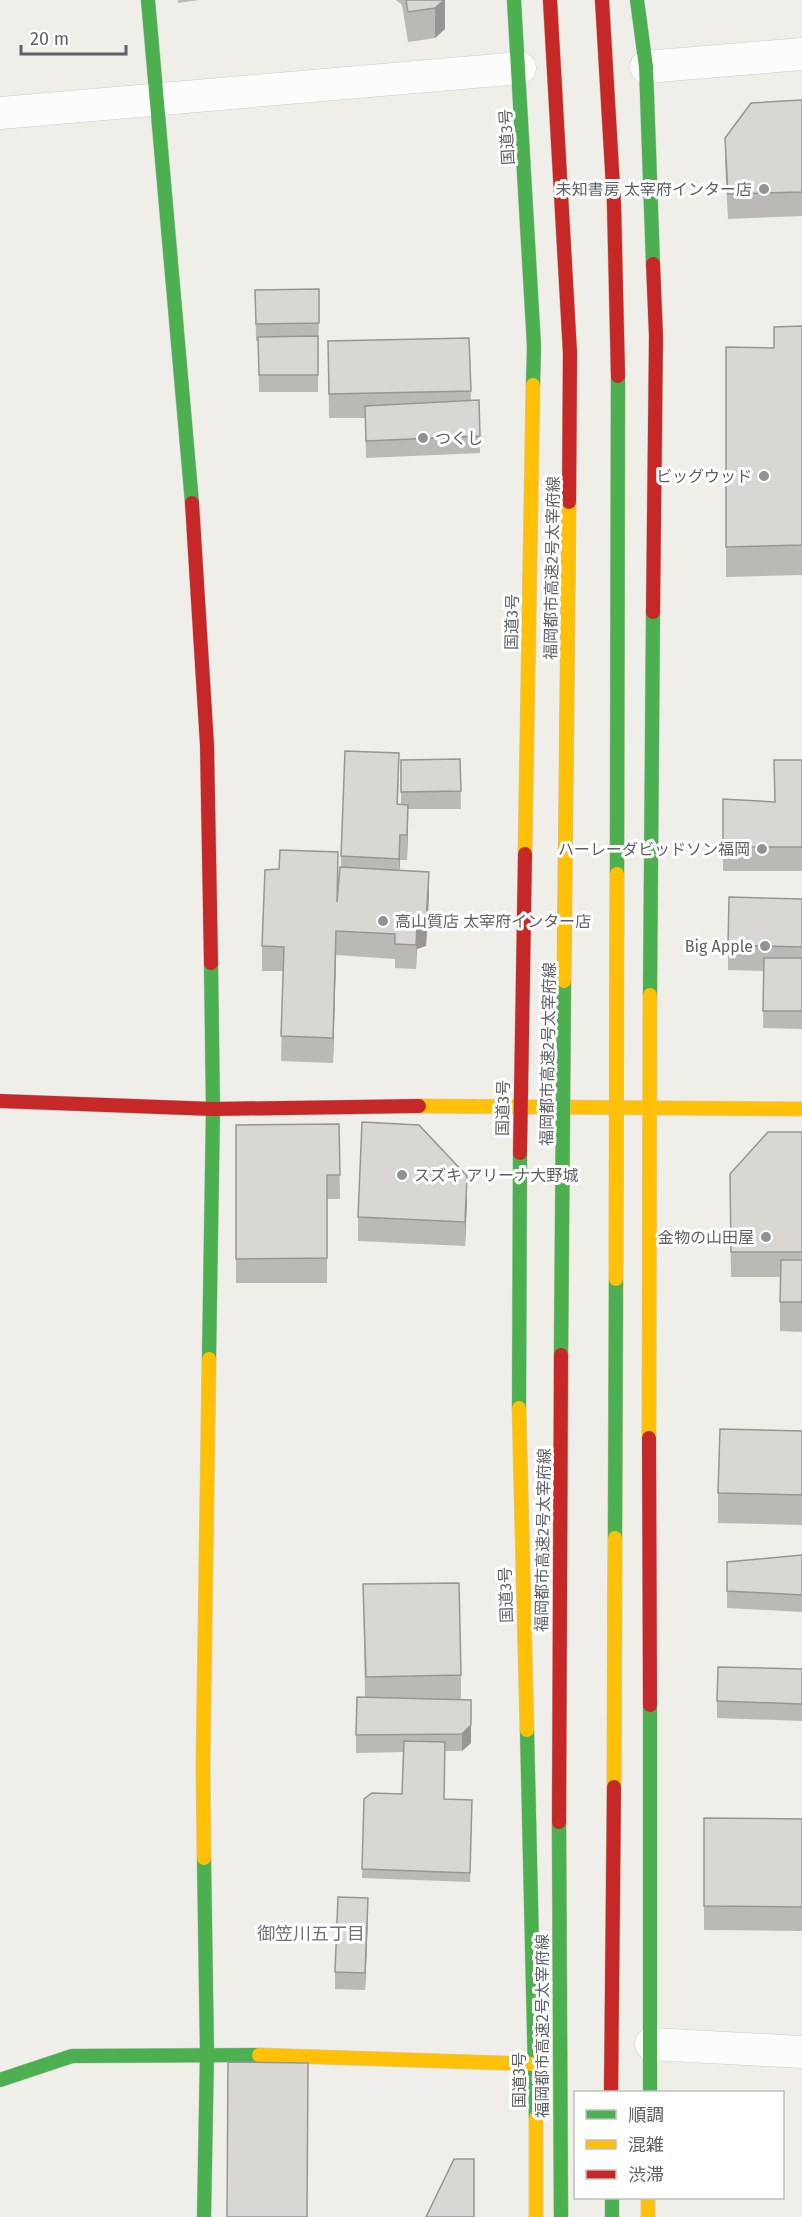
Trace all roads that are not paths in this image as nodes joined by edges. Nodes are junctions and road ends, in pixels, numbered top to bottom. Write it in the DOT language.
graph roads {
  1 [pos="148,0"];
  2 [pos="514,0"];
  3 [pos="550,0"];
  4 [pos="602,0"];
  5 [pos="637,0"];
  6 [pos="802,54"];
  7 [pos="646,67"];
  8 [pos="520,68"];
  9 [pos="158,98"];
  10 [pos="0,113"];
  11 [pos="0,1101"];
  12 [pos="520,1105"];
  13 [pos="649,1106"];
  14 [pos="213,1109"];
  15 [pos="802,1109"];
  16 [pos="651,2044"];
  17 [pos="802,2052"];
  18 [pos="207,2053"];
  19 [pos="536,2064"];
  20 [pos="0,2080"];
  21 [pos="611,2091"];
  22 [pos="650,2091"];
  23 [pos="612,2199"];
  24 [pos="648,2199"];
  25 [pos="204,2217"];
  26 [pos="536,2217"];
  27 [pos="561,2217"];
  28 [pos="612,2217"];
  29 [pos="648,2217"];
  1 -- 9 [label="main road"];
  2 -- 8 [label="main road, 国道3号"];
  3 -- 27 [label="main road, 福岡都市高速2号太宰府線, bridge"];
  4 -- 21 [label="main road, bridge"];
  5 -- 7 [label="main road"];
  6 -- 7 [label="street"];
  7 -- 13 [label="main road"];
  8 -- 9 [label="street"];
  8 -- 12 [label="main road, 国道3号"];
  9 -- 10 [label="street"];
  9 -- 14 [label="main road"];
  11 -- 14 [label="main road"];
  12 -- 13 [label="main road"];
  12 -- 14 [label="main road"];
  12 -- 19 [label="main road, 国道3号"];
  13 -- 15 [label="main road"];
  13 -- 16 [label="main road"];
  14 -- 18 [label="main road"];
  16 -- 17 [label="street"];
  16 -- 22 [label="main road"];
  18 -- 19 [label="main road"];
  18 -- 20 [label="main road"];
  18 -- 25 [label="main road"];
  19 -- 26 [label="main road, 国道3号"];
  23 -- 28 [label="main road"];
  24 -- 29 [label="main road"];
}
